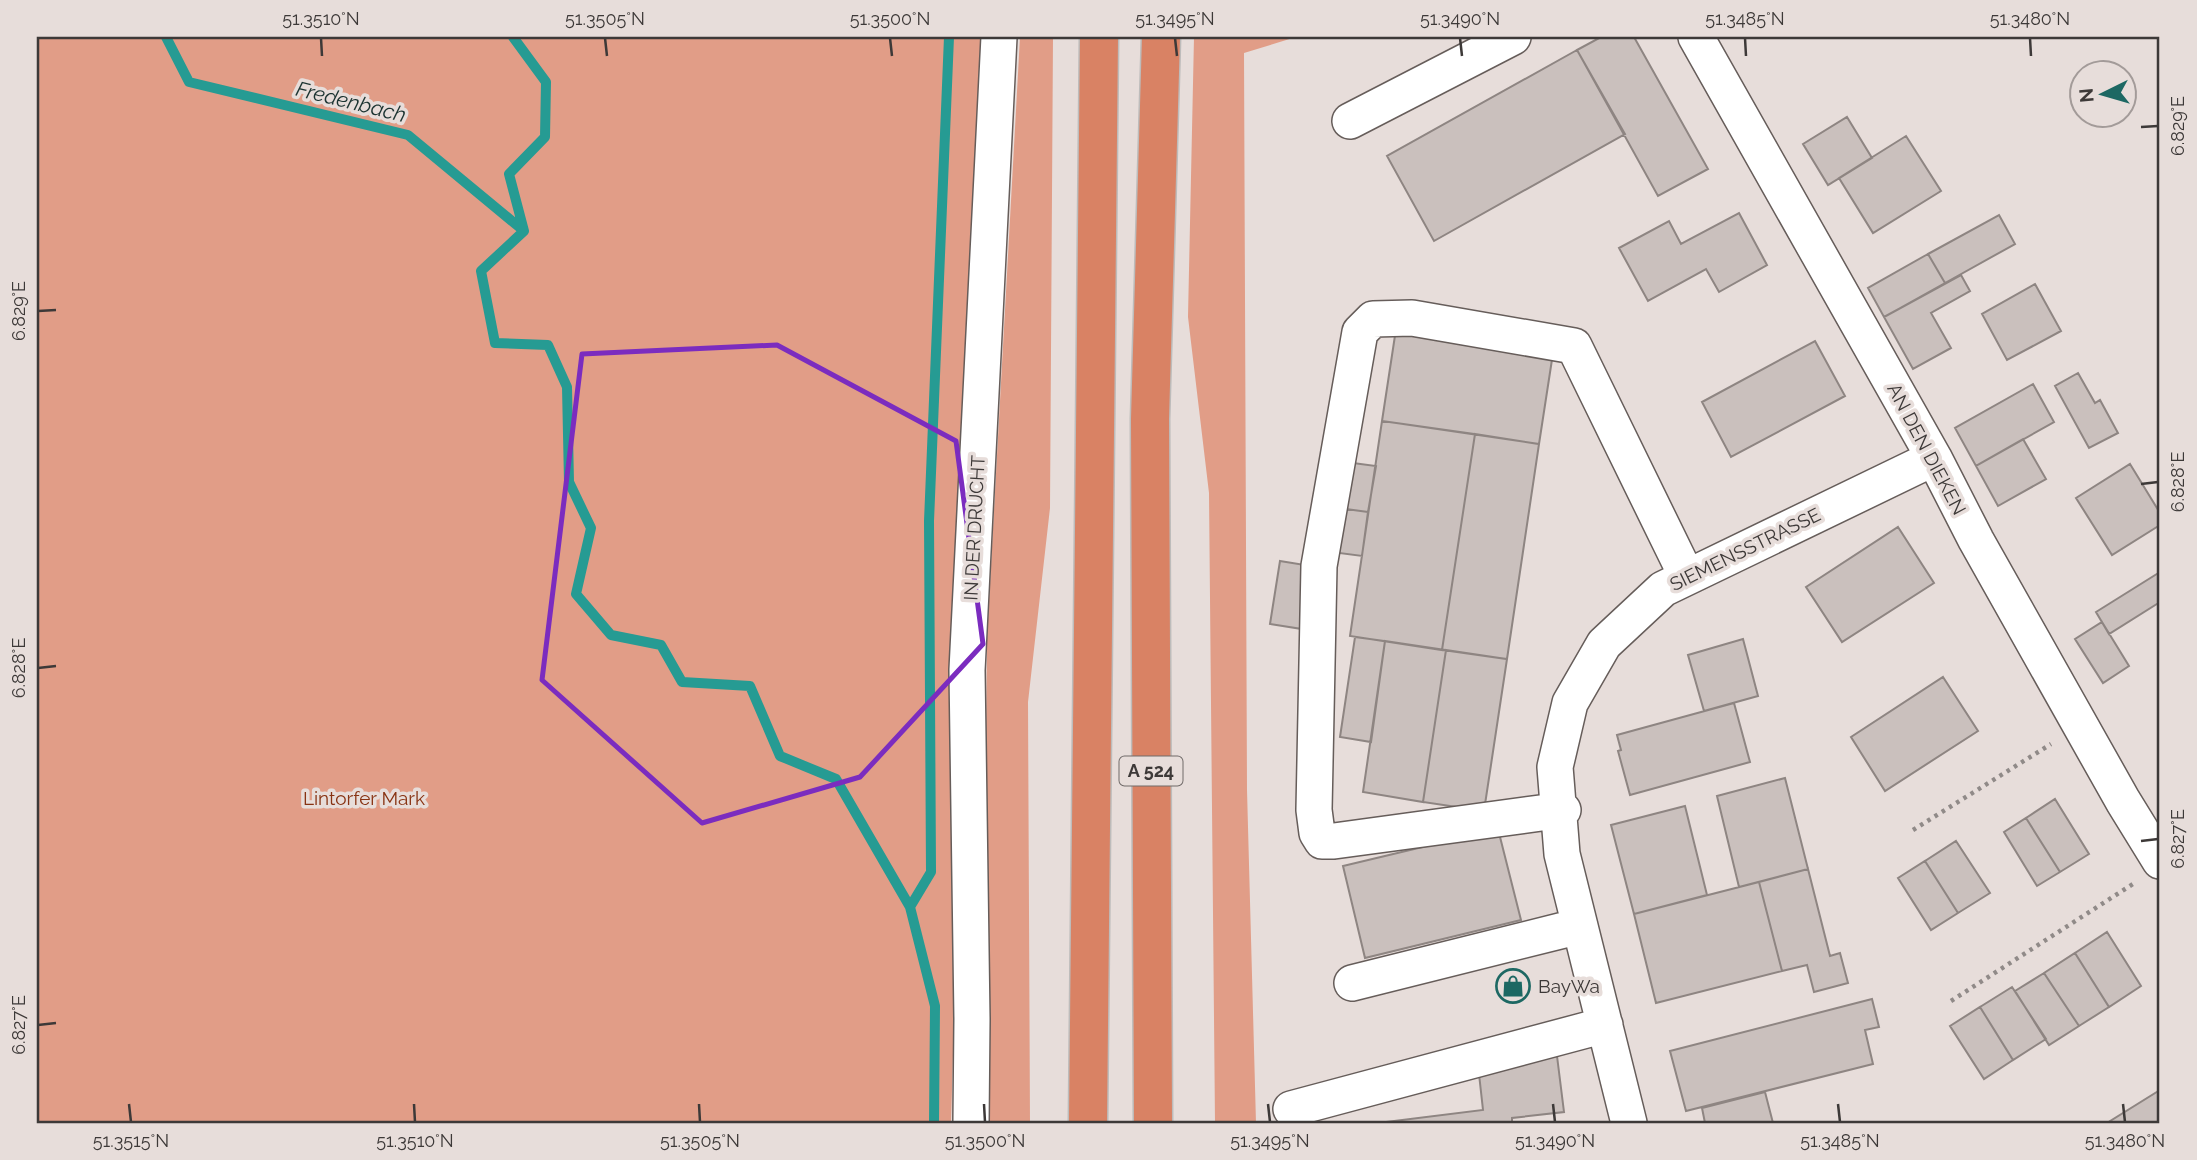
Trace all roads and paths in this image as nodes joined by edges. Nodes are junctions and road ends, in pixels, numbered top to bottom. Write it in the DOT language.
graph roads {
  1 [pos="999,37"];
  2 [pos="1098,37"];
  3 [pos="1161,37"];
  4 [pos="1513,37"];
  5 [pos="1696,37"];
  6 [pos="1350,121"];
  7 [pos="1934,458"];
  8 [pos="1687,577"];
  9 [pos="2082,725"];
  10 [pos="1561,810"];
  11 [pos="1913,830"];
  12 [pos="2149,871"];
  13 [pos="1580,926"];
  14 [pos="1352,983"];
  15 [pos="1951,1001"];
  16 [pos="1605,1026"];
  17 [pos="1291,1109"];
  18 [pos="971,1123"];
  19 [pos="1088,1123"];
  20 [pos="1153,1123"];
  21 [pos="1629,1123"];
  1 -- 18 [label="street, IN DER DRUCHT"];
  2 -- 19 [label="highway, A 524"];
  3 -- 20 [label="highway, A 524"];
  4 -- 6 [label="street"];
  5 -- 7 [label="street, AN DEN DIEKEN"];
  7 -- 8 [label="street, SIEMENSSTRASSE"];
  7 -- 9 [label="street, AN DEN DIEKEN"];
  8 -- 10 [label="street, SIEMENSSTRASSE"];
  8 -- 10 [label="street"];
  9 -- 11 [label="path"];
  9 -- 12 [label="street, AN DEN DIEKEN"];
  10 -- 13 [label="street, SIEMENSSTRASSE"];
  12 -- 15 [label="path"];
  13 -- 14 [label="street"];
  13 -- 16 [label="street, SIEMENSSTRASSE"];
  16 -- 17 [label="street"];
  16 -- 21 [label="street, SIEMENSSTRASSE"];
}
